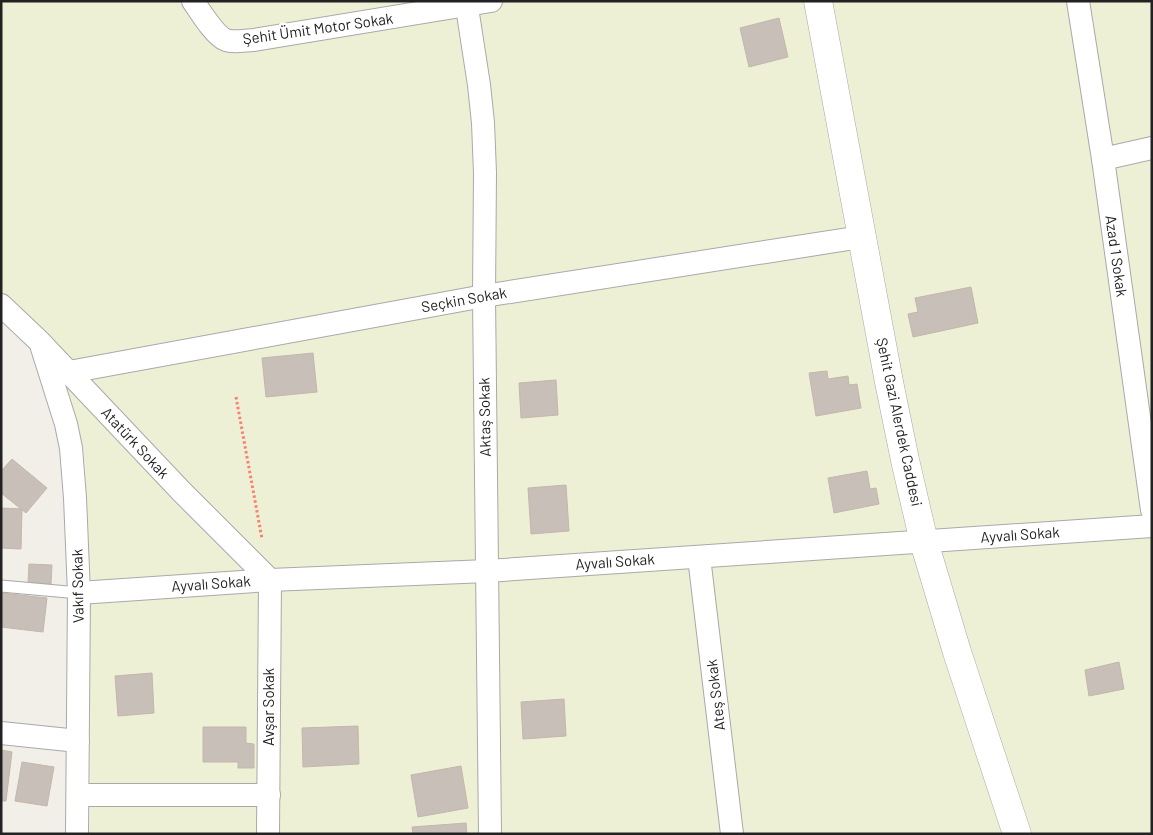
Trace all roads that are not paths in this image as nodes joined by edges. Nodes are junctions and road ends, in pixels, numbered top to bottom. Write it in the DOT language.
graph roads {
  1 [pos="193,1"];
  2 [pos="490,1"];
  3 [pos="818,1"];
  4 [pos="1078,1"];
  5 [pos="467,4"];
  6 [pos="1152,148"];
  7 [pos="1102,159"];
  8 [pos="861,237"];
  9 [pos="484,296"];
  10 [pos="1,305"];
  11 [pos="40,342"];
  12 [pos="69,372"];
  13 [pos="1152,510"];
  14 [pos="1152,526"];
  15 [pos="924,542"];
  16 [pos="699,557"];
  17 [pos="487,570"];
  18 [pos="270,580"];
  19 [pos="1,586"];
  20 [pos="79,593"];
  21 [pos="1,733"];
  22 [pos="78,741"];
  23 [pos="79,795"];
  24 [pos="269,796"];
  25 [pos="77,834"];
  26 [pos="268,834"];
  27 [pos="490,834"];
  28 [pos="732,834"];
  29 [pos="1018,834"];
  1 -- 5 [label="street, Şehit Ümit Motor Sokak"];
  2 -- 5 [label="street, Şehit Ümit Motor Sokak"];
  3 -- 8 [label="street, Şehit Gazi Alerdek Caddesi"];
  4 -- 7 [label="street, Azad 1 Sokak"];
  5 -- 9 [label="street, Aktaş Sokak"];
  6 -- 7 [label="street"];
  7 -- 13 [label="street, Azad 1 Sokak"];
  8 -- 9 [label="street, Seçkin Sokak"];
  8 -- 15 [label="street, Şehit Gazi Alerdek Caddesi"];
  9 -- 12 [label="street, Seçkin Sokak"];
  9 -- 17 [label="street, Aktaş Sokak"];
  10 -- 11 [label="street, Atatürk Sokak"];
  11 -- 12 [label="street, Atatürk Sokak"];
  11 -- 20 [label="street, Vakıf Sokak"];
  12 -- 18 [label="street, Atatürk Sokak"];
  14 -- 15 [label="street, Ayvalı Sokak"];
  15 -- 16 [label="street, Ayvalı Sokak"];
  15 -- 29 [label="street, Şehit Gazi Alerdek Caddesi"];
  16 -- 17 [label="street, Ayvalı Sokak"];
  16 -- 28 [label="street, Ateş Sokak"];
  17 -- 18 [label="street, Ayvalı Sokak"];
  17 -- 27 [label="street, Aktaş Sokak"];
  18 -- 20 [label="street, Ayvalı Sokak"];
  18 -- 24 [label="street, Avşar Sokak"];
  19 -- 20 [label="lane"];
  20 -- 22 [label="street, Vakıf Sokak"];
  21 -- 22 [label="street"];
  22 -- 23 [label="street, Vakıf Sokak"];
  23 -- 24 [label="street"];
  23 -- 25 [label="street, Vakıf Sokak"];
  24 -- 26 [label="street, Avşar Sokak"];
}
